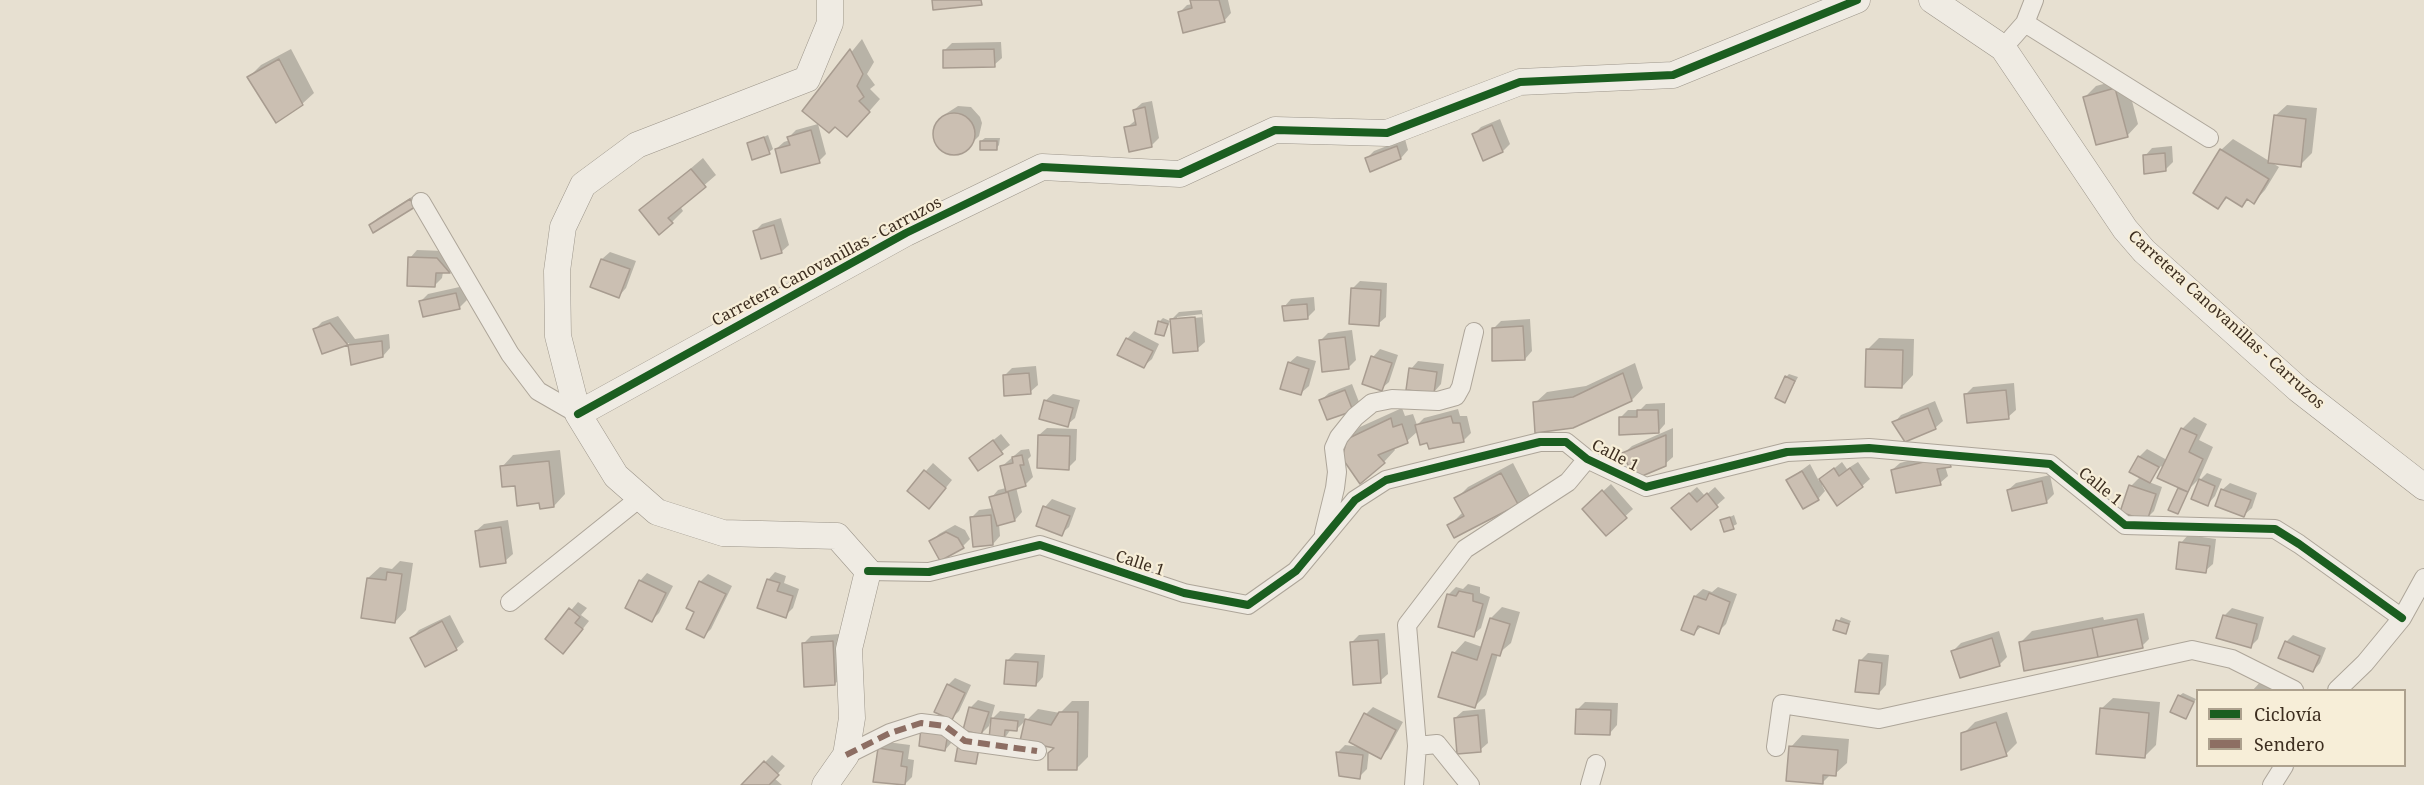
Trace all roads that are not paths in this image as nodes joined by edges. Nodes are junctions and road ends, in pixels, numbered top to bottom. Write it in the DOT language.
graph roads {
  1 [pos="830,0"];
  2 [pos="1857,0"];
  3 [pos="1932,0"];
  4 [pos="2034,0"];
  5 [pos="2025,23"];
  6 [pos="2003,48"];
  7 [pos="2209,138"];
  8 [pos="421,202"];
  9 [pos="1474,332"];
  10 [pos="578,414"];
  11 [pos="1587,459"];
  12 [pos="2424,487"];
  13 [pos="641,497"];
  14 [pos="1323,538"];
  15 [pos="868,571"];
  16 [pos="2424,578"];
  17 [pos="510,602"];
  18 [pos="2402,618"];
  19 [pos="2292,689"];
  20 [pos="2338,689"];
  21 [pos="1417,746"];
  22 [pos="1776,747"];
  23 [pos="1037,751"];
  24 [pos="846,755"];
  25 [pos="1596,764"];
  26 [pos="2283,767"];
  27 [pos="825,785"];
  28 [pos="1414,785"];
  29 [pos="1470,785"];
  30 [pos="1590,785"];
  31 [pos="2272,785"];
  1 -- 10 [label="street"];
  2 -- 10 [label="street, Carretera Canovanillas - Carruzos"];
  3 -- 6 [label="street, Carretera Canovanillas - Carruzos"];
  4 -- 5 [label="street"];
  5 -- 6 [label="street"];
  5 -- 7 [label="street"];
  6 -- 12 [label="street, Carretera Canovanillas - Carruzos"];
  8 -- 10 [label="street"];
  9 -- 14 [label="street"];
  10 -- 13 [label="street"];
  11 -- 14 [label="street, Calle 1"];
  11 -- 18 [label="street, Calle 1"];
  11 -- 21 [label="street"];
  13 -- 15 [label="street"];
  13 -- 17 [label="street"];
  14 -- 15 [label="street, Calle 1"];
  15 -- 24 [label="street"];
  16 -- 18 [label="street"];
  18 -- 20 [label="street"];
  19 -- 22 [label="street"];
  21 -- 28 [label="street"];
  21 -- 29 [label="street"];
  23 -- 24 [label="street"];
  24 -- 27 [label="street"];
  25 -- 30 [label="street"];
  26 -- 31 [label="street"];
}
